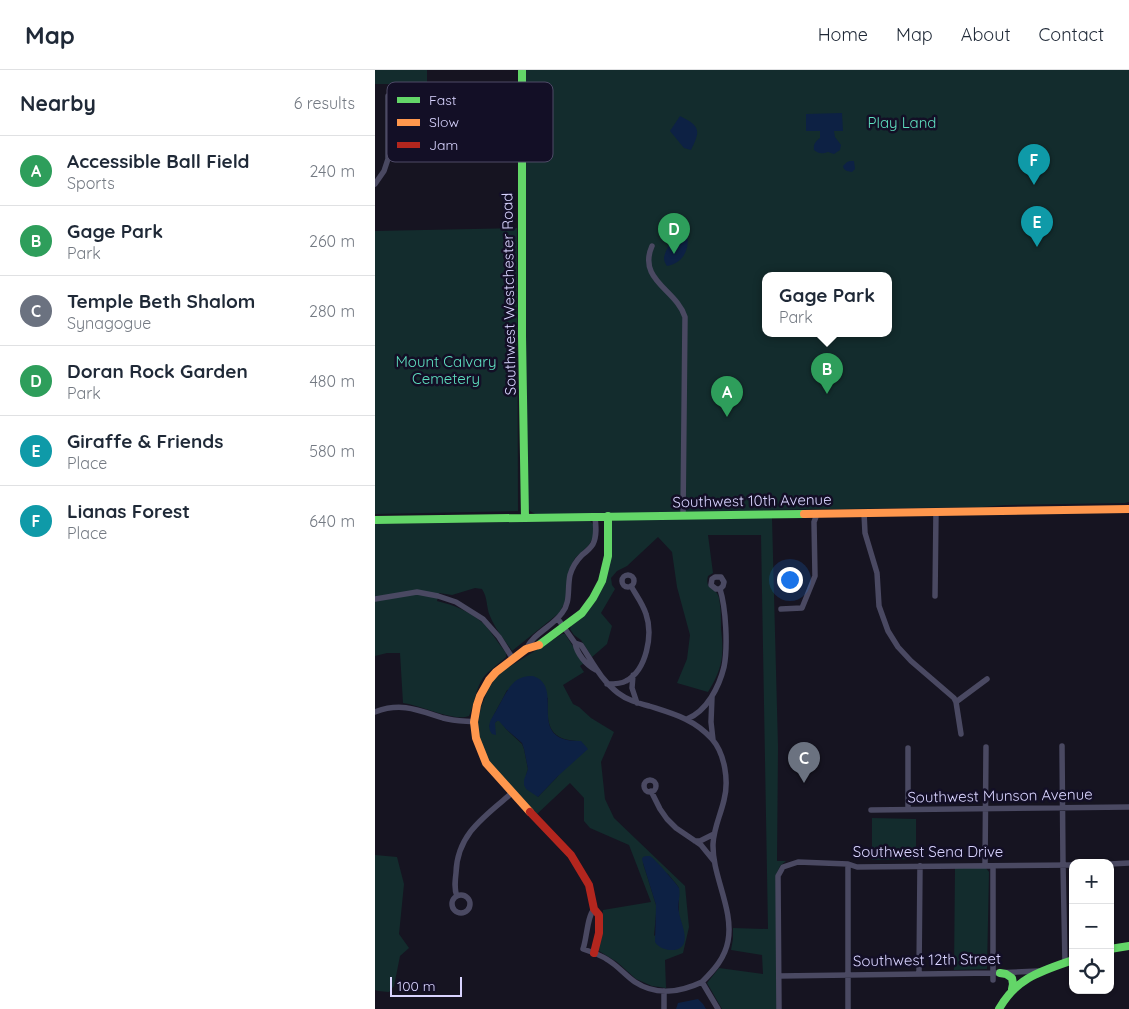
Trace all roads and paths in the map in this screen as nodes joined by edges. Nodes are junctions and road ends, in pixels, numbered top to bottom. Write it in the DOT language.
graph roads {
  1 [pos="387,162"];
  2 [pos="521,162"];
  3 [pos="375,184"];
  4 [pos="652,246"];
  5 [pos="1129,509"];
  6 [pos="936,512"];
  7 [pos="864,513"];
  8 [pos="817,514"];
  9 [pos="608,516"];
  10 [pos="683,516"];
  11 [pos="595,517"];
  12 [pos="525,518"];
  13 [pos="375,520"];
  14 [pos="631,586"];
  15 [pos="720,589"];
  16 [pos="935,596"];
  17 [pos="375,599"];
  18 [pos="781,609"];
  19 [pos="558,619"];
  20 [pos="564,628"];
  21 [pos="526,649"];
  22 [pos="513,659"];
  23 [pos="633,675"];
  24 [pos="987,679"];
  25 [pos="607,684"];
  26 [pos="713,695"];
  27 [pos="956,702"];
  28 [pos="637,703"];
  29 [pos="375,712"];
  30 [pos="687,719"];
  31 [pos="475,722"];
  32 [pos="961,734"];
  33 [pos="714,741"];
  34 [pos="1062,746"];
  35 [pos="986,747"];
  36 [pos="909,748"];
  37 [pos="651,791"];
  38 [pos="512,793"];
  39 [pos="1129,807"];
  40 [pos="985,808"];
  41 [pos="1063,808"];
  42 [pos="908,809"];
  43 [pos="871,810"];
  44 [pos="714,834"];
  45 [pos="695,841"];
  46 [pos="715,861"];
  47 [pos="1129,863"];
  48 [pos="848,864"];
  49 [pos="1114,864"];
  50 [pos="1063,865"];
  51 [pos="1069,865"];
  52 [pos="920,866"];
  53 [pos="985,866"];
  54 [pos="993,866"];
  55 [pos="457,896"];
  56 [pos="594,909"];
  57 [pos="1129,946"];
  58 [pos="1114,948"];
  59 [pos="594,953"];
  60 [pos="1069,961"];
  61 [pos="1045,970"];
  62 [pos="919,974"];
  63 [pos="848,975"];
  64 [pos="779,976"];
  65 [pos="995,976"];
  66 [pos="701,982"];
  67 [pos="1011,990"];
  68 [pos="664,991"];
  69 [pos="663,1009"];
  70 [pos="718,1009"];
  71 [pos="779,1009"];
  72 [pos="848,1009"];
  73 [pos="999,1009"];
  1 -- 3 [label="street"];
  2 -- 12 [label="street, Southwest Westchester Road"];
  4 -- 10 [label="street"];
  5 -- 6 [label="street, Southwest 10th Avenue"];
  6 -- 7 [label="street, Southwest 10th Avenue"];
  6 -- 16 [label="street"];
  7 -- 8 [label="street, Southwest 10th Avenue"];
  7 -- 27 [label="street"];
  8 -- 10 [label="street, Southwest 10th Avenue"];
  8 -- 18 [label="street"];
  9 -- 10 [label="street, Southwest 10th Avenue"];
  9 -- 11 [label="street, Southwest 10th Avenue"];
  9 -- 20 [label="street"];
  11 -- 12 [label="street, Southwest 10th Avenue"];
  11 -- 19 [label="street"];
  12 -- 13 [label="street, Southwest 10th Avenue"];
  14 -- 23 [label="street"];
  15 -- 26 [label="street"];
  17 -- 22 [label="street"];
  19 -- 20 [label="street"];
  19 -- 21 [label="street"];
  20 -- 21 [label="street"];
  20 -- 25 [label="street"];
  21 -- 22 [label="street"];
  22 -- 31 [label="street"];
  23 -- 25 [label="street"];
  23 -- 28 [label="street"];
  24 -- 27 [label="street"];
  25 -- 28 [label="street"];
  26 -- 30 [label="street"];
  26 -- 33 [label="street"];
  27 -- 32 [label="street"];
  28 -- 30 [label="street"];
  29 -- 31 [label="street"];
  30 -- 33 [label="street"];
  31 -- 38 [label="street"];
  33 -- 44 [label="street"];
  34 -- 41 [label="street"];
  35 -- 40 [label="street"];
  36 -- 42 [label="street"];
  37 -- 45 [label="street"];
  38 -- 55 [label="street"];
  38 -- 56 [label="street"];
  39 -- 41 [label="street, Southwest Munson Avenue"];
  40 -- 41 [label="street, Southwest Munson Avenue"];
  40 -- 42 [label="street, Southwest Munson Avenue"];
  40 -- 53 [label="street"];
  41 -- 50 [label="street"];
  42 -- 43 [label="street, Southwest Munson Avenue"];
  44 -- 45 [label="street"];
  44 -- 46 [label="street"];
  45 -- 46 [label="street"];
  46 -- 66 [label="street"];
  47 -- 49 [label="street"];
  48 -- 52 [label="street, Southwest Sena Drive"];
  48 -- 63 [label="street"];
  48 -- 64 [label="street, Southwest Sena Drive"];
  50 -- 51 [label="street, Southwest Sena Drive"];
  50 -- 54 [label="street, Southwest Sena Drive"];
  50 -- 60 [label="street"];
  52 -- 53 [label="street, Southwest Sena Drive"];
  52 -- 62 [label="street"];
  53 -- 54 [label="street, Southwest Sena Drive"];
  54 -- 65 [label="street"];
  56 -- 59 [label="street"];
  56 -- 59 [label="street"];
  57 -- 58 [label="street"];
  59 -- 68 [label="street"];
  60 -- 61 [label="street, Southwest 12th Street"];
  61 -- 65 [label="street, Southwest 12th Street"];
  61 -- 67 [label="street"];
  62 -- 63 [label="street, Southwest 12th Street"];
  62 -- 65 [label="street, Southwest 12th Street"];
  63 -- 64 [label="street, Southwest 12th Street"];
  63 -- 72 [label="street"];
  64 -- 71 [label="street"];
  65 -- 67 [label="street"];
  66 -- 68 [label="street"];
  66 -- 70 [label="street"];
  67 -- 73 [label="street"];
  68 -- 69 [label="street"];
}
